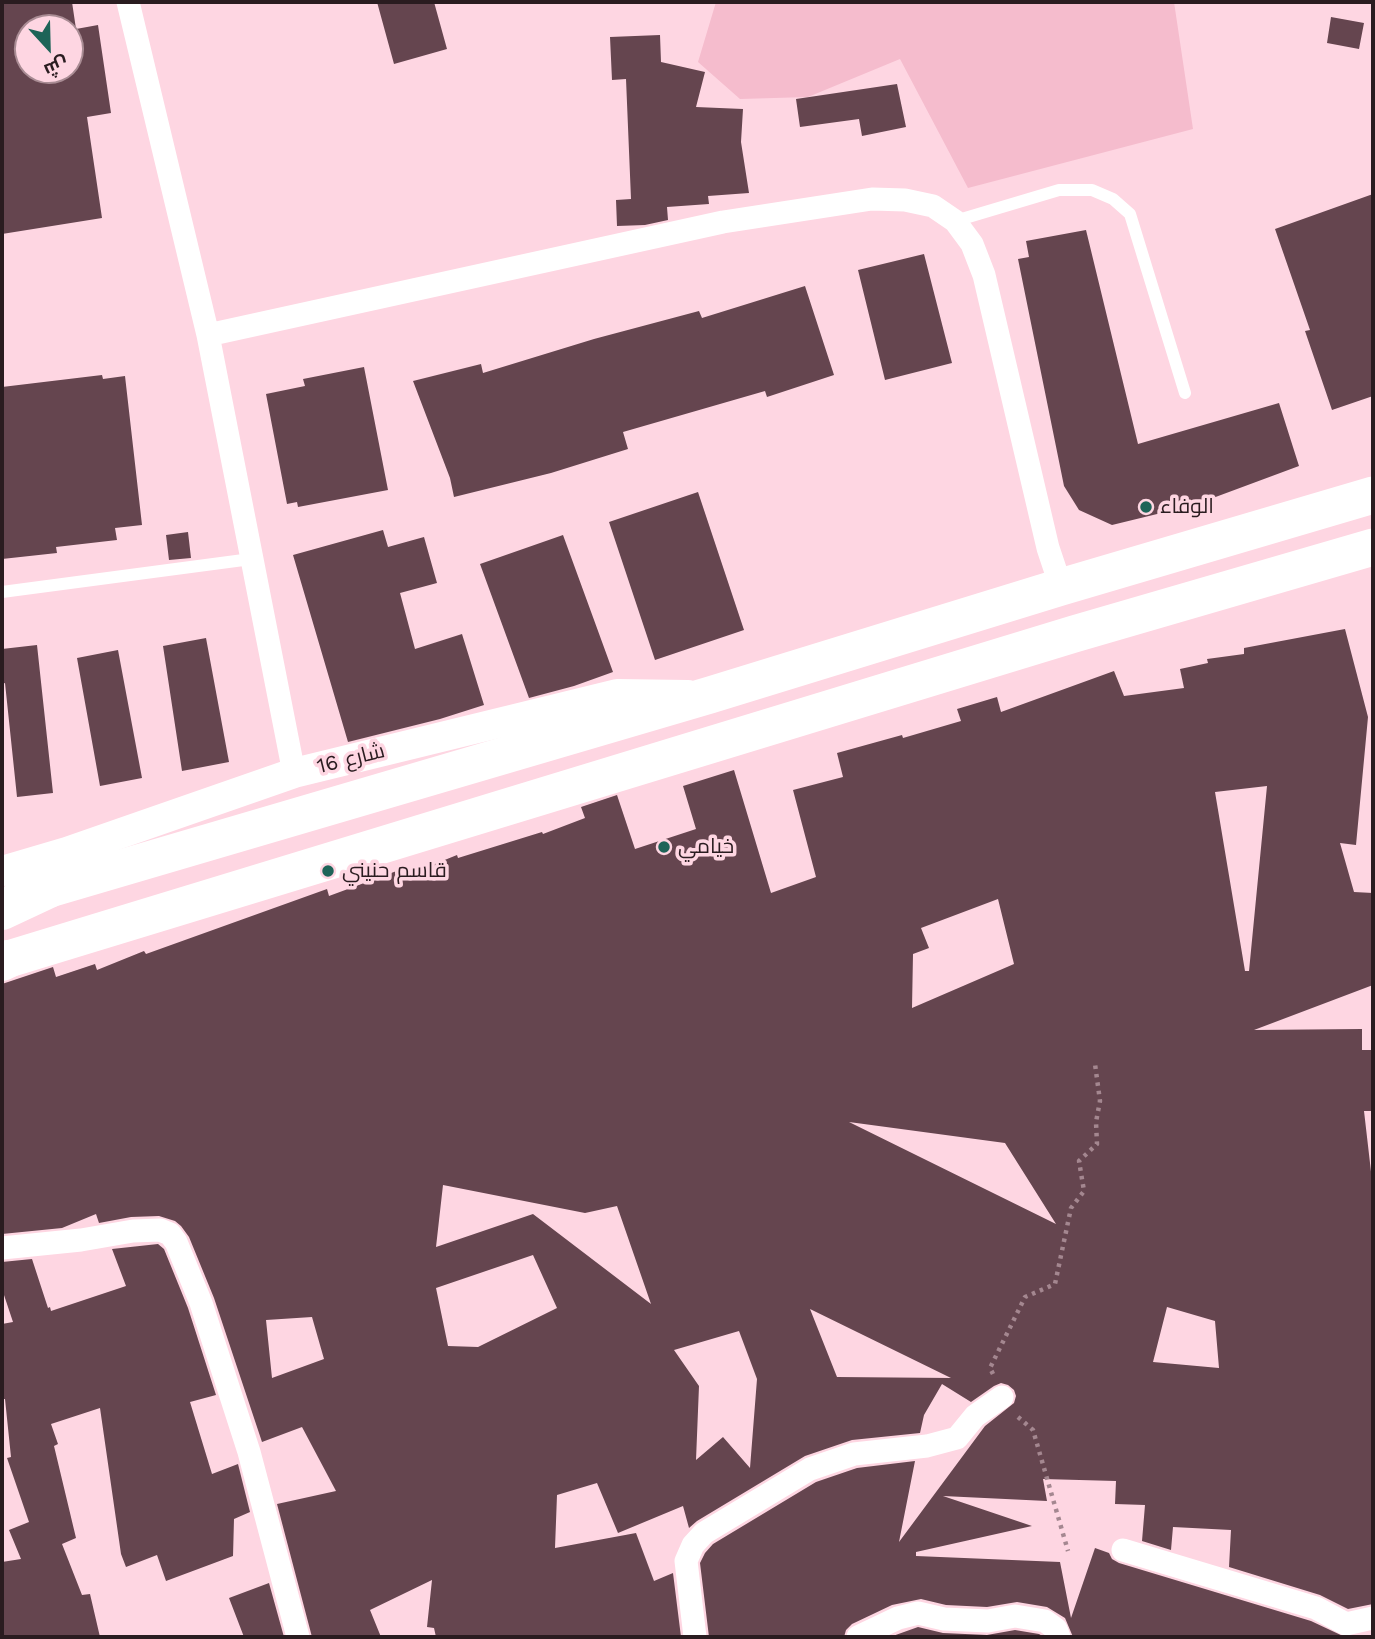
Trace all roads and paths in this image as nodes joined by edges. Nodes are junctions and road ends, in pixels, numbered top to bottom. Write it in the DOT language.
graph roads {
  1 [pos="128,2"];
  2 [pos="955,221"];
  3 [pos="208,335"];
  4 [pos="1185,393"];
  5 [pos="1373,495"];
  6 [pos="1373,547"];
  7 [pos="251,559"];
  8 [pos="1061,587"];
  9 [pos="2,592"];
  10 [pos="710,695"];
  11 [pos="293,773"];
  12 [pos="2,871"];
  13 [pos="49,889"];
  14 [pos="2,903"];
  15 [pos="2,911"];
  16 [pos="4,961"];
  17 [pos="1095,1064"];
  18 [pos="2,1248"];
  19 [pos="1002,1397"];
  20 [pos="1123,1550"];
  21 [pos="1068,1551"];
  22 [pos="1373,1618"];
  23 [pos="298,1637"];
  24 [pos="695,1637"];
  25 [pos="858,1637"];
  26 [pos="1059,1637"];
  1 -- 3 [label="street"];
  2 -- 3 [label="street"];
  2 -- 4 [label="lane"];
  2 -- 8 [label="street"];
  3 -- 7 [label="street"];
  5 -- 8 [label="main road"];
  6 -- 16 [label="main road"];
  7 -- 9 [label="lane"];
  7 -- 11 [label="street"];
  8 -- 10 [label="main road"];
  10 -- 11 [label="street, شارع 16"];
  10 -- 13 [label="main road"];
  11 -- 12 [label="street, شارع 16"];
  13 -- 14 [label="main road"];
  13 -- 15 [label="highway"];
  17 -- 19 [label="path"];
  18 -- 23 [label="street"];
  19 -- 21 [label="path"];
  19 -- 24 [label="street"];
  20 -- 22 [label="street"];
  25 -- 26 [label="street"];
}
